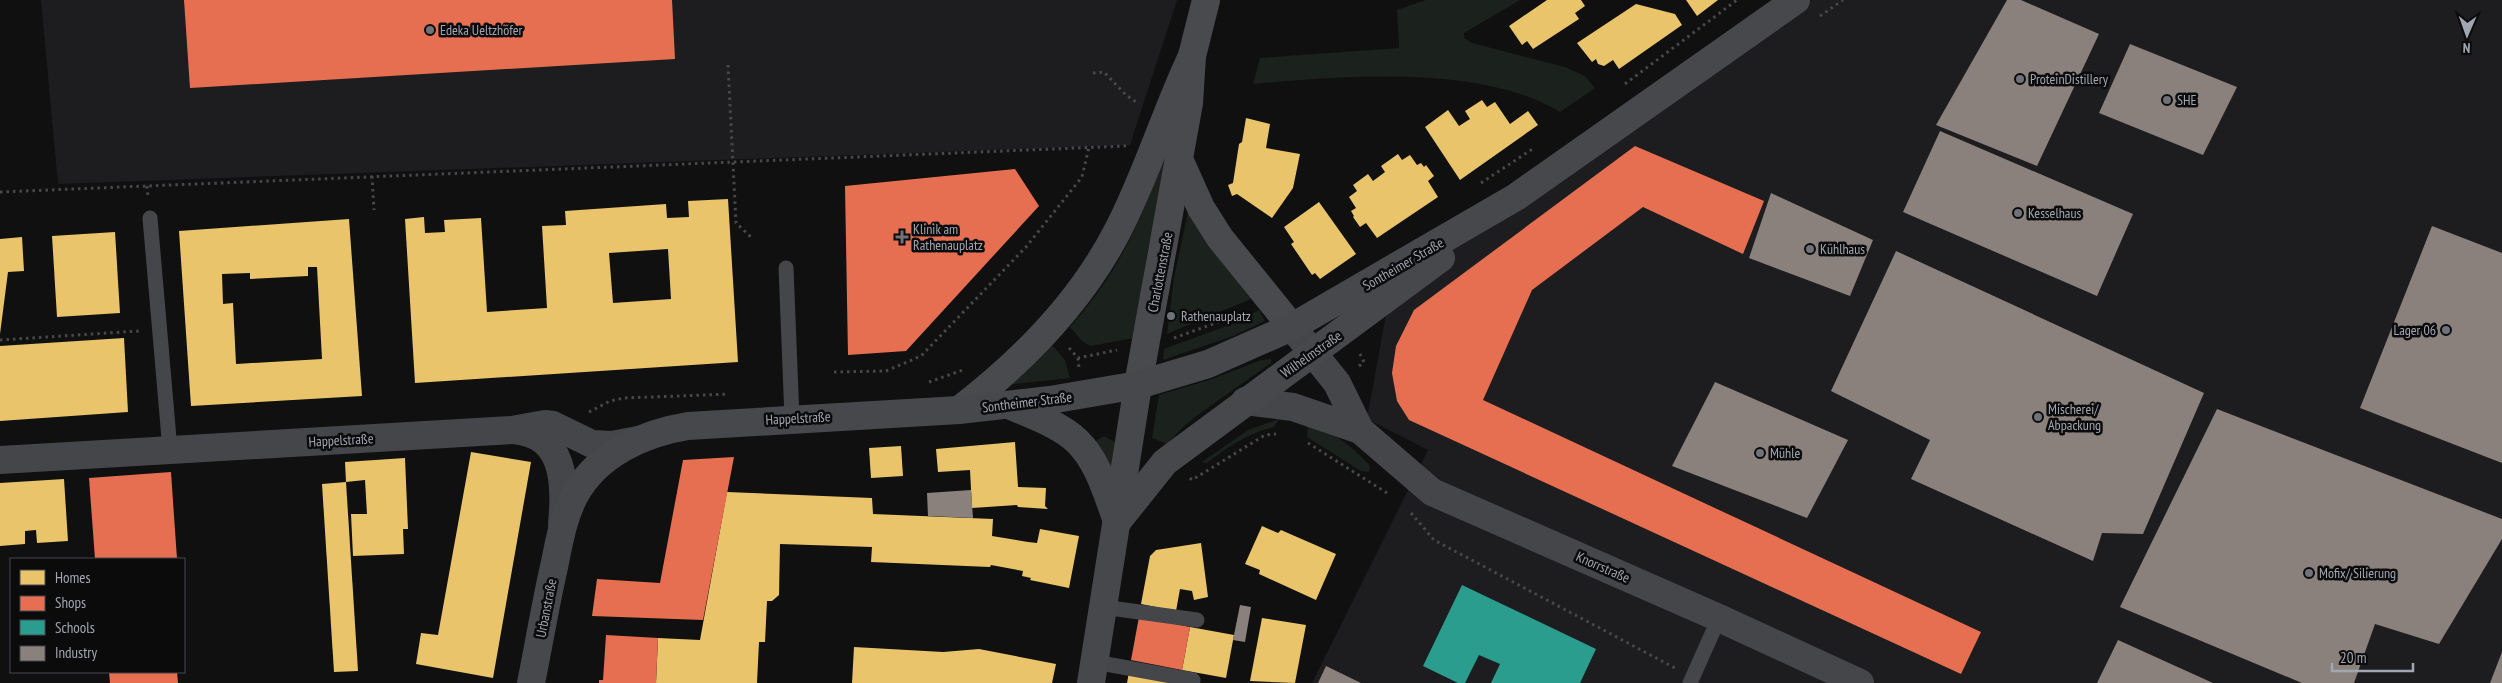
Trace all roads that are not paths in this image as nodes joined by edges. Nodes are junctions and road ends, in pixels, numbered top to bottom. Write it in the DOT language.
graph roads {
  1 [pos="1206,0"];
  2 [pos="1796,0"];
  3 [pos="1192,56"];
  4 [pos="1179,159"];
  5 [pos="1516,197"];
  6 [pos="150,218"];
  7 [pos="786,268"];
  8 [pos="1292,327"];
  9 [pos="1312,353"];
  10 [pos="1138,385"];
  11 [pos="1245,401"];
  12 [pos="1008,405"];
  13 [pos="959,410"];
  14 [pos="792,418"];
  15 [pos="512,430"];
  16 [pos="1360,430"];
  17 [pos="640,440"];
  18 [pos="170,450"];
  19 [pos="0,460"];
  20 [pos="1117,522"];
  21 [pos="562,532"];
  22 [pos="1104,607"];
  23 [pos="1719,618"];
  24 [pos="1197,620"];
  25 [pos="1093,673"];
  26 [pos="1193,680"];
  27 [pos="1691,680"];
  28 [pos="531,683"];
  29 [pos="1860,683"];
  1 -- 3 [label="main road, Charlottenstraße"];
  2 -- 5 [label="main road, Sontheimer Straße"];
  3 -- 4 [label="main road, Charlottenstraße"];
  3 -- 13 [label="main road, Charlottenstraße"];
  4 -- 8 [label="main road"];
  4 -- 10 [label="main road, Charlottenstraße"];
  5 -- 8 [label="main road, Sontheimer Straße"];
  5 -- 9 [label="main road, Wilhelmstraße"];
  6 -- 18 [label="lane"];
  7 -- 14 [label="lane"];
  8 -- 9 [label="street, Knorrstraße"];
  8 -- 10 [label="main road, Sontheimer Straße"];
  9 -- 11 [label="main road, Wilhelmstraße"];
  9 -- 16 [label="street, Knorrstraße"];
  10 -- 12 [label="main road, Sontheimer Straße"];
  10 -- 20 [label="main road, Wilhelmstraße"];
  11 -- 16 [label="street, Knorrstraße"];
  11 -- 20 [label="main road, Wilhelmstraße"];
  12 -- 13 [label="main road, Sontheimer Straße"];
  12 -- 20 [label="main road"];
  13 -- 14 [label="main road, Happelstraße"];
  14 -- 17 [label="main road, Happelstraße"];
  15 -- 17 [label="street, Happelstraße"];
  15 -- 18 [label="street, Happelstraße"];
  15 -- 21 [label="street, Happelstraße"];
  16 -- 23 [label="street, Knorrstraße"];
  17 -- 21 [label="main road, Happelstraße"];
  18 -- 19 [label="street, Happelstraße"];
  20 -- 22 [label="main road, Wilhelmstraße"];
  21 -- 28 [label="main road, Urbanstraße"];
  22 -- 24 [label="lane"];
  22 -- 25 [label="main road, Wilhelmstraße"];
  23 -- 27 [label="lane"];
  23 -- 29 [label="street, Knorrstraße"];
  25 -- 26 [label="lane"];
}
